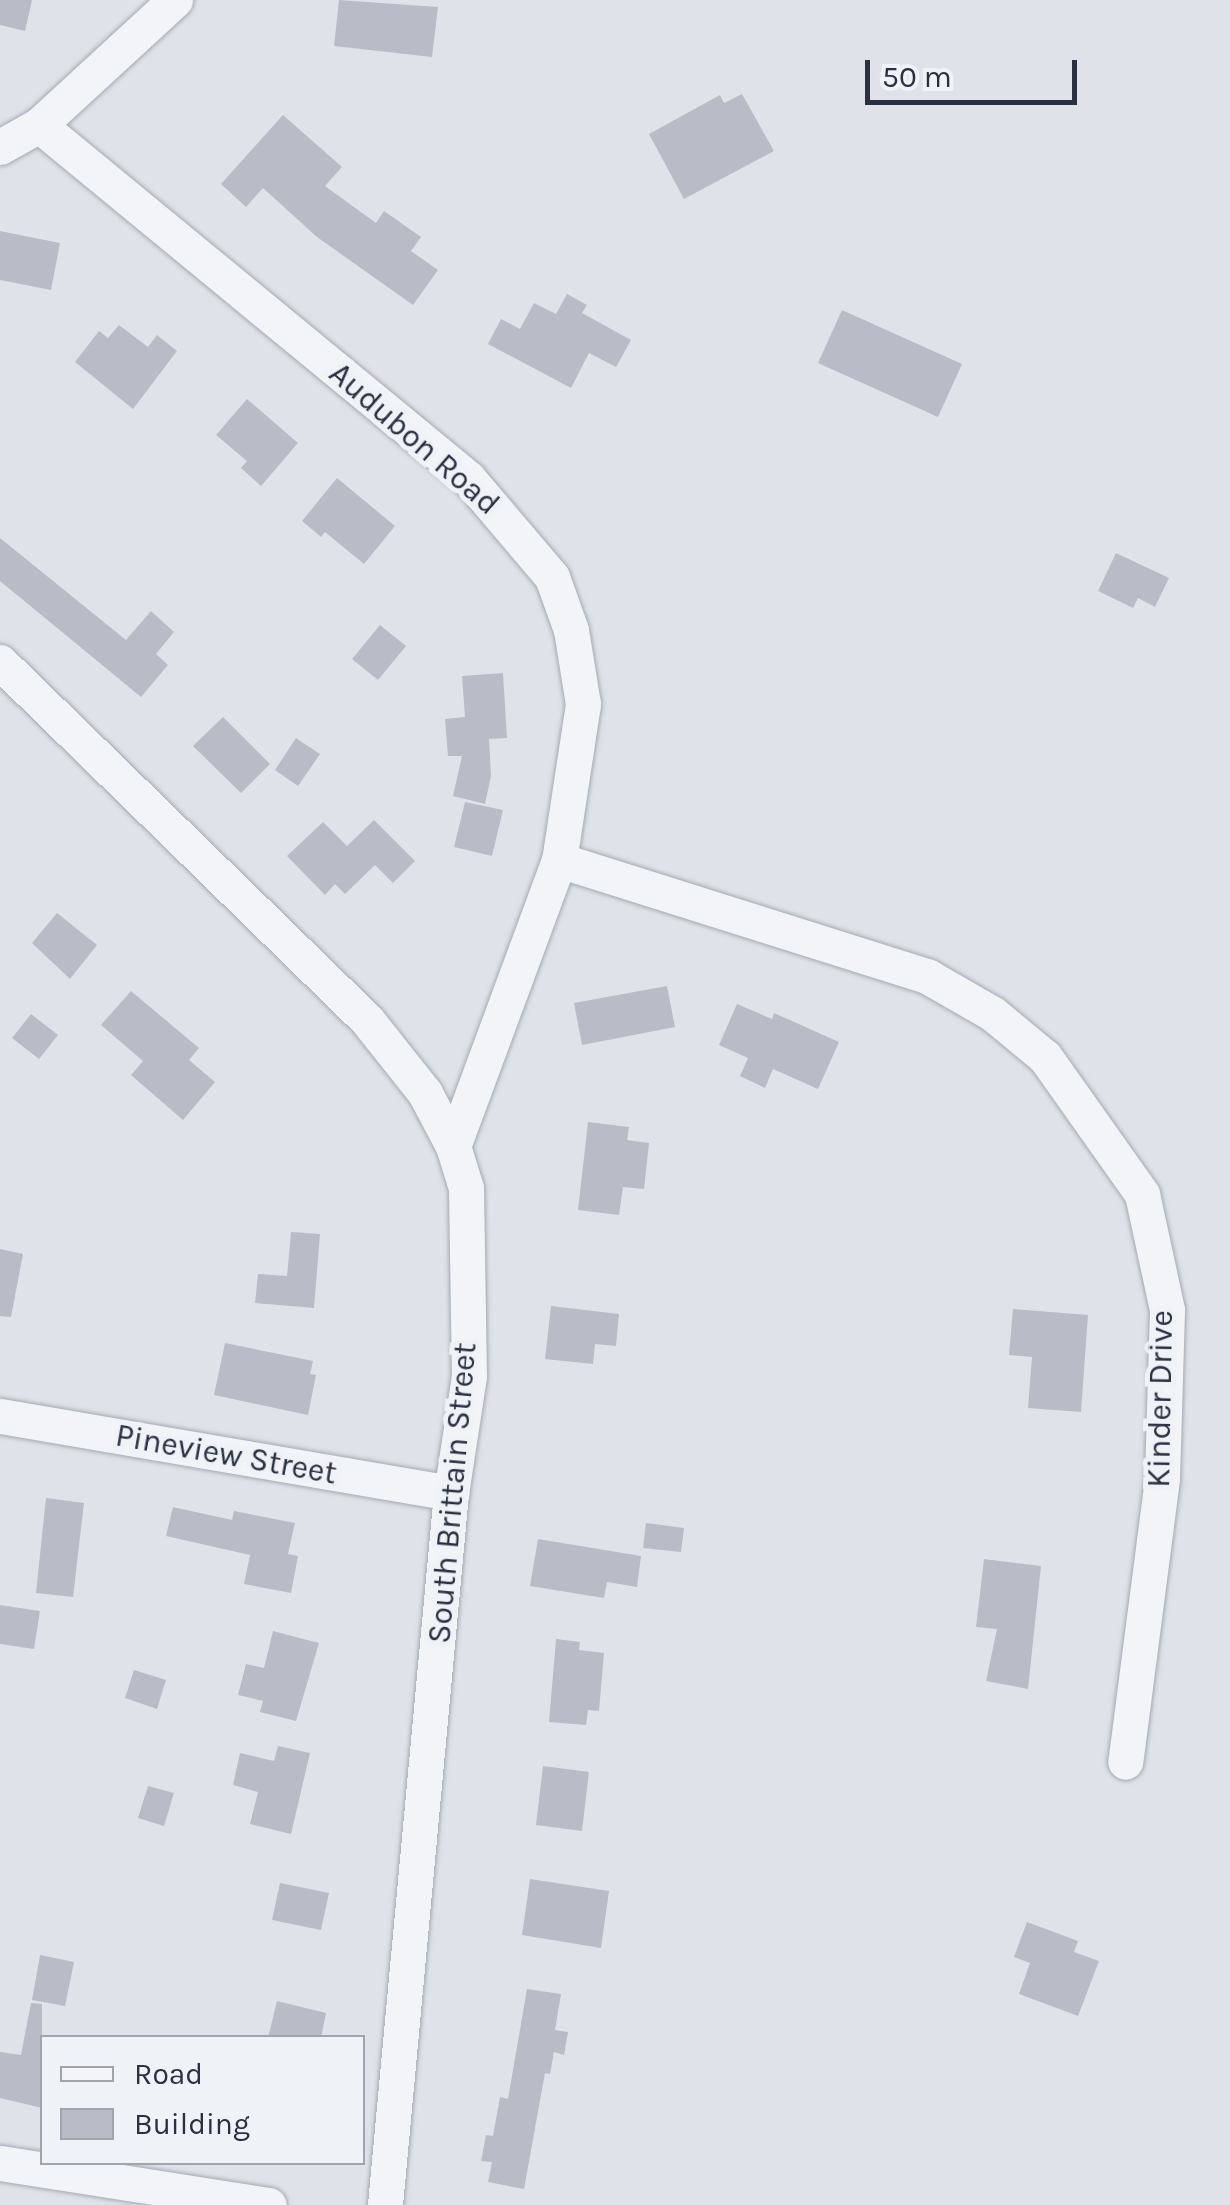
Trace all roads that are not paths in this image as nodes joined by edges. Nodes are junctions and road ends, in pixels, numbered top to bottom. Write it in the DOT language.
graph roads {
  1 [pos="176,0"];
  2 [pos="39,125"];
  3 [pos="0,147"];
  4 [pos="0,662"];
  5 [pos="560,860"];
  6 [pos="452,1146"];
  7 [pos="0,1416"];
  8 [pos="451,1493"];
  9 [pos="1124,1762"];
  10 [pos="0,2163"];
  11 [pos="269,2205"];
  12 [pos="385,2205"];
  1 -- 2 [label="street"];
  2 -- 3 [label="street"];
  2 -- 5 [label="street, Audubon Road"];
  4 -- 6 [label="street, South Brittain Street"];
  5 -- 6 [label="street, Audubon Road"];
  5 -- 9 [label="street, Kinder Drive"];
  6 -- 8 [label="street, South Brittain Street"];
  7 -- 8 [label="street, Pineview Street"];
  8 -- 12 [label="street, South Brittain Street"];
  10 -- 11 [label="street"];
}
